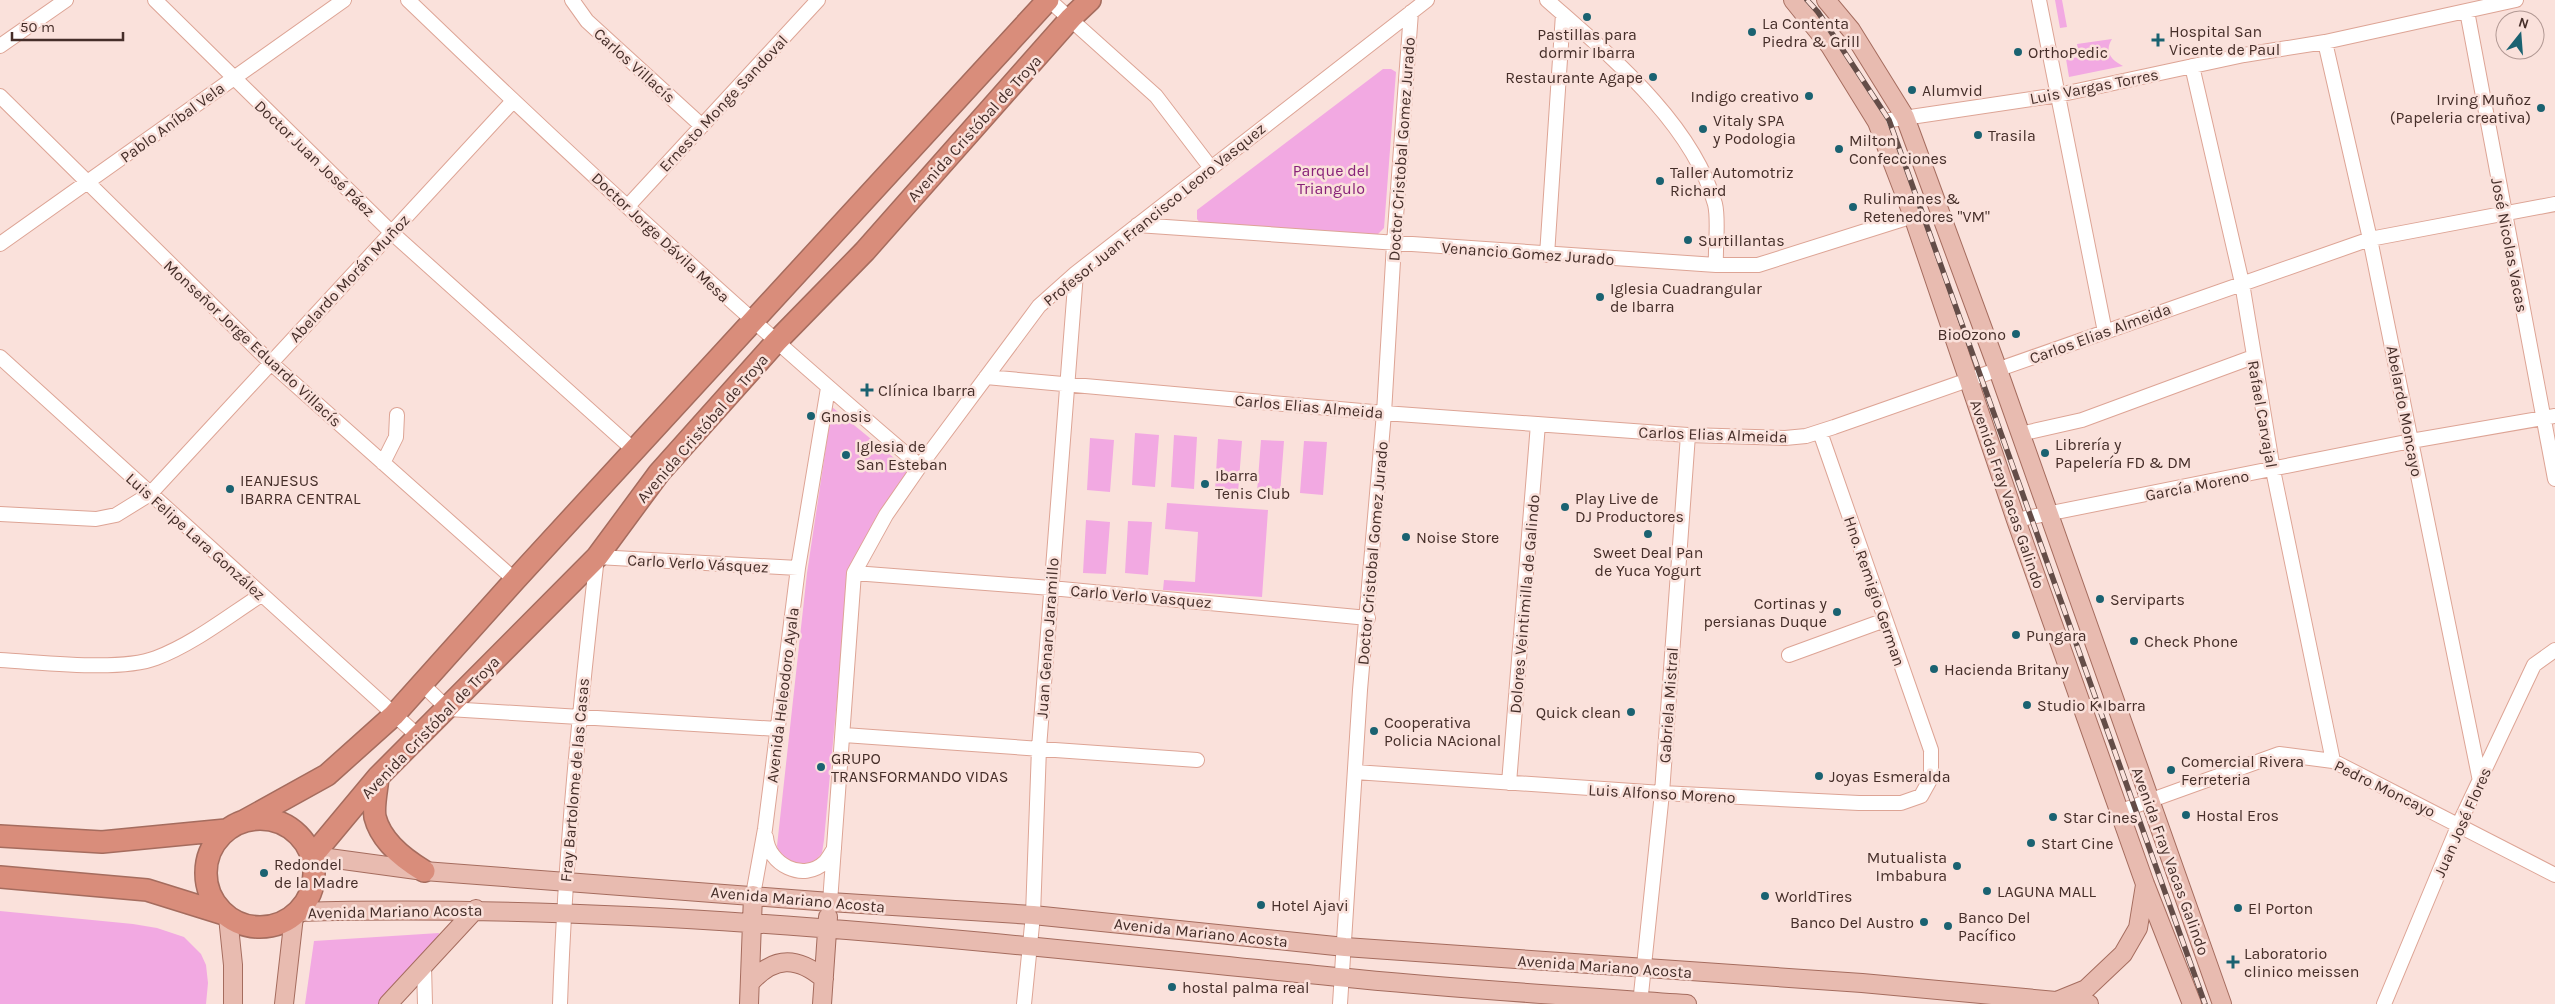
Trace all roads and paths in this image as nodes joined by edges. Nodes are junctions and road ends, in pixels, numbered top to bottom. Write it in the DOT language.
graph roads {
  1 [pos="66,0"];
  2 [pos="155,0"];
  3 [pos="344,0"];
  4 [pos="408,0"];
  5 [pos="572,0"];
  6 [pos="1049,0"];
  7 [pos="1090,0"];
  8 [pos="1427,0"];
  9 [pos="1547,0"];
  10 [pos="1793,0"];
  11 [pos="1826,0"];
  12 [pos="2039,0"];
  13 [pos="2516,0"];
  14 [pos="813,2"];
  15 [pos="2467,11"];
  16 [pos="1411,12"];
  17 [pos="1563,14"];
  18 [pos="1071,18"];
  19 [pos="2325,42"];
  20 [pos="0,46"];
  21 [pos="2192,66"];
  22 [pos="232,78"];
  23 [pos="2058,95"];
  24 [pos="0,96"];
  25 [pos="513,101"];
  26 [pos="1905,118"];
  27 [pos="1877,122"];
  28 [pos="702,126"];
  29 [pos="1210,168"];
  30 [pos="86,183"];
  31 [pos="2555,204"];
  32 [pos="628,206"];
  33 [pos="2504,214"];
  34 [pos="1913,216"];
  35 [pos="1137,225"];
  36 [pos="391,232"];
  37 [pos="2370,239"];
  38 [pos="0,244"];
  39 [pos="1394,244"];
  40 [pos="1547,255"];
  41 [pos="1716,265"];
  42 [pos="1076,273"];
  43 [pos="2242,283"];
  44 [pos="752,321"];
  45 [pos="2105,332"];
  46 [pos="776,342"];
  47 [pos="0,357"];
  48 [pos="2253,357"];
  49 [pos="271,363"];
  50 [pos="1998,370"];
  51 [pos="986,377"];
  52 [pos="1969,379"];
  53 [pos="1068,383"];
  54 [pos="828,388"];
  55 [pos="1384,413"];
  56 [pos="397,415"];
  57 [pos="2549,417"];
  58 [pos="1538,424"];
  59 [pos="1820,432"];
  60 [pos="2020,434"];
  61 [pos="1688,435"];
  62 [pos="2411,441"];
  63 [pos="635,451"];
  64 [pos="383,463"];
  65 [pos="920,466"];
  66 [pos="2273,470"];
  67 [pos="2555,479"];
  68 [pos="150,494"];
  69 [pos="0,514"];
  70 [pos="2048,514"];
  71 [pos="2016,520"];
  72 [pos="597,557"];
  73 [pos="798,568"];
  74 [pos="854,573"];
  75 [pos="514,580"];
  76 [pos="1052,588"];
  77 [pos="261,596"];
  78 [pos="1368,618"];
  79 [pos="1885,620"];
  80 [pos="2555,650"];
  81 [pos="1789,655"];
  82 [pos="0,660"];
  83 [pos="421,683"];
  84 [pos="448,709"];
  85 [pos="394,715"];
  86 [pos="579,716"];
  87 [pos="778,729"];
  88 [pos="844,735"];
  89 [pos="418,736"];
  90 [pos="1039,748"];
  91 [pos="1931,750"];
  92 [pos="1197,760"];
  93 [pos="2333,761"];
  94 [pos="1355,772"];
  95 [pos="378,778"];
  96 [pos="2480,781"];
  97 [pos="1510,783"];
  98 [pos="1662,794"];
  99 [pos="2149,801"];
  100 [pos="2121,811"];
  101 [pos="2459,824"];
  102 [pos="235,826"];
  103 [pos="765,829"];
  104 [pos="0,836"];
  105 [pos="834,849"];
  106 [pos="314,855"];
  107 [pos="424,871"];
  108 [pos="2555,875"];
  109 [pos="0,877"];
  110 [pos="565,881"];
  111 [pos="2145,884"];
  112 [pos="754,895"];
  113 [pos="830,902"];
  114 [pos="476,909"];
  115 [pos="563,912"];
  116 [pos="296,914"];
  117 [pos="226,915"];
  118 [pos="1032,915"];
  119 [pos="752,923"];
  120 [pos="827,927"];
  121 [pos="1030,945"];
  122 [pos="1344,947"];
  123 [pos="424,966"];
  124 [pos="1643,969"];
  125 [pos="1342,978"];
  126 [pos="824,979"];
  127 [pos="750,983"];
  128 [pos="2058,1000"];
  129 [pos="1640,1002"];
  130 [pos="233,1004"];
  131 [pos="284,1004"];
  132 [pos="388,1004"];
  133 [pos="425,1004"];
  134 [pos="560,1004"];
  135 [pos="749,1004"];
  136 [pos="822,1004"];
  137 [pos="1024,1004"];
  138 [pos="1340,1004"];
  139 [pos="1687,1004"];
  140 [pos="2089,1004"];
  141 [pos="2192,1004"];
  142 [pos="2222,1004"];
  143 [pos="2384,1004"];
  1 -- 20 [label="street"];
  2 -- 22 [label="street, Doctor Juan José Páez"];
  3 -- 22 [label="street, Pablo Aníbal Vela"];
  4 -- 25 [label="street, Doctor Jorge Dávila Mesa"];
  5 -- 28 [label="street, Carlos Villacís"];
  6 -- 18 [label="street"];
  6 -- 44 [label="highway, Avenida Cristóbal de Troya"];
  7 -- 18 [label="highway, Avenida Cristóbal de Troya"];
  8 -- 16 [label="street, Profesor Juan Francisco Leoro Vasquez"];
  9 -- 17 [label="street"];
  10 -- 27 [label="main road, Avenida Fray Vacas Galindo"];
  11 -- 26 [label="main road, Avenida Fray Vacas Galindo"];
  12 -- 23 [label="street"];
  13 -- 15 [label="street, Luis Vargas Torres"];
  14 -- 28 [label="street, Ernesto Monge Sandoval"];
  15 -- 19 [label="street, Luis Vargas Torres"];
  15 -- 33 [label="street, José Nicolas Vacas"];
  16 -- 29 [label="street, Profesor Juan Francisco Leoro Vasquez"];
  16 -- 39 [label="street, Doctor Cristobal Gomez Jurado"];
  17 -- 40 [label="street"];
  17 -- 41 [label="street"];
  18 -- 29 [label="street"];
  18 -- 46 [label="highway, Avenida Cristóbal de Troya"];
  19 -- 21 [label="street, Luis Vargas Torres"];
  19 -- 37 [label="street, Abelardo Moncayo"];
  21 -- 23 [label="street, Luis Vargas Torres"];
  21 -- 43 [label="street, Rafael Carvajal"];
  22 -- 30 [label="street, Pablo Aníbal Vela"];
  22 -- 36 [label="street, Doctor Juan José Páez"];
  23 -- 26 [label="street, Luis Vargas Torres"];
  23 -- 45 [label="street"];
  24 -- 30 [label="street, Monseñor Jorge Eduardo Villacís"];
  25 -- 32 [label="street, Doctor Jorge Dávila Mesa"];
  25 -- 36 [label="street, Abelardo Morán Muñoz"];
  26 -- 27 [label="street, Luis Vargas Torres"];
  26 -- 50 [label="main road, Avenida Fray Vacas Galindo"];
  27 -- 34 [label="main road, Avenida Fray Vacas Galindo"];
  28 -- 32 [label="street, Ernesto Monge Sandoval"];
  29 -- 35 [label="street, Profesor Juan Francisco Leoro Vasquez"];
  30 -- 38 [label="street, Pablo Aníbal Vela"];
  30 -- 49 [label="street, Monseñor Jorge Eduardo Villacís"];
  31 -- 33 [label="street, Carlos Elias Almeida"];
  32 -- 44 [label="street, Doctor Jorge Dávila Mesa"];
  33 -- 37 [label="street, Carlos Elias Almeida"];
  33 -- 57 [label="street, José Nicolas Vacas"];
  34 -- 41 [label="street, Venancio Gomez Jurado"];
  34 -- 52 [label="main road, Avenida Fray Vacas Galindo"];
  35 -- 39 [label="street, Venancio Gomez Jurado"];
  35 -- 42 [label="street, Profesor Juan Francisco Leoro Vasquez"];
  36 -- 49 [label="street, Abelardo Morán Muñoz"];
  36 -- 63 [label="street, Doctor Juan José Páez"];
  37 -- 43 [label="street, Carlos Elias Almeida"];
  37 -- 62 [label="street, Abelardo Moncayo"];
  39 -- 40 [label="street, Venancio Gomez Jurado"];
  39 -- 55 [label="street, Doctor Cristobal Gomez Jurado"];
  40 -- 41 [label="street, Venancio Gomez Jurado"];
  42 -- 51 [label="street, Profesor Juan Francisco Leoro Vasquez"];
  42 -- 53 [label="street, Juan Genaro Jaramillo"];
  43 -- 45 [label="street, Carlos Elias Almeida"];
  43 -- 48 [label="street, Rafael Carvajal"];
  44 -- 46 [label="street, Doctor Jorge Dávila Mesa"];
  44 -- 63 [label="highway, Avenida Cristóbal de Troya"];
  45 -- 50 [label="street, Carlos Elias Almeida"];
  46 -- 54 [label="street, Doctor Jorge Dávila Mesa"];
  46 -- 72 [label="highway, Avenida Cristóbal de Troya"];
  47 -- 68 [label="street, Luis Felipe Lara González"];
  48 -- 60 [label="street"];
  48 -- 66 [label="street, Rafael Carvajal"];
  49 -- 64 [label="street, Monseñor Jorge Eduardo Villacís"];
  49 -- 68 [label="street, Abelardo Morán Muñoz"];
  50 -- 52 [label="street, Carlos Elias Almeida"];
  50 -- 60 [label="main road, Avenida Fray Vacas Galindo"];
  51 -- 53 [label="street, Carlos Elias Almeida"];
  51 -- 65 [label="street, Profesor Juan Francisco Leoro Vasquez"];
  52 -- 59 [label="street, Carlos Elias Almeida"];
  52 -- 71 [label="main road, Avenida Fray Vacas Galindo"];
  53 -- 55 [label="street, Carlos Elias Almeida"];
  53 -- 76 [label="street, Juan Genaro Jaramillo"];
  54 -- 65 [label="street, Doctor Jorge Dávila Mesa"];
  54 -- 73 [label="street, Avenida Heleodoro Ayala"];
  55 -- 58 [label="street, Carlos Elias Almeida"];
  55 -- 78 [label="street, Doctor Cristobal Gomez Jurado"];
  56 -- 64 [label="street"];
  57 -- 62 [label="street, García Moreno"];
  57 -- 67 [label="street, José Nicolas Vacas"];
  58 -- 61 [label="street, Carlos Elias Almeida"];
  58 -- 97 [label="street, Dolores Veintimilla de Galindo"];
  59 -- 61 [label="street, Carlos Elias Almeida"];
  59 -- 79 [label="street, Hno. Remigio German"];
  60 -- 70 [label="main road, Avenida Fray Vacas Galindo"];
  61 -- 98 [label="street, Gabriela Mistral"];
  62 -- 66 [label="street, García Moreno"];
  62 -- 96 [label="street, Abelardo Moncayo"];
  63 -- 75 [label="highway, Avenida Cristóbal de Troya"];
  64 -- 75 [label="street, Monseñor Jorge Eduardo Villacís"];
  65 -- 74 [label="street"];
  66 -- 70 [label="street, García Moreno"];
  66 -- 93 [label="street, Rafael Carvajal"];
  68 -- 69 [label="street, Abelardo Morán Muñoz"];
  68 -- 77 [label="street, Luis Felipe Lara González"];
  70 -- 71 [label="street, García Moreno"];
  70 -- 99 [label="main road, Avenida Fray Vacas Galindo"];
  71 -- 100 [label="main road, Avenida Fray Vacas Galindo"];
  72 -- 73 [label="street, Carlo Verlo Vásquez"];
  72 -- 84 [label="highway, Avenida Cristóbal de Troya"];
  72 -- 86 [label="street, Fray Bartolome de las Casas"];
  73 -- 87 [label="street, Avenida Heleodoro Ayala"];
  74 -- 76 [label="street, Carlo Verlo Vasquez"];
  74 -- 88 [label="street"];
  75 -- 83 [label="highway, Avenida Cristóbal de Troya"];
  76 -- 78 [label="street, Carlo Verlo Vasquez"];
  76 -- 90 [label="street, Juan Genaro Jaramillo"];
  77 -- 82 [label="street"];
  77 -- 85 [label="street, Luis Felipe Lara González"];
  78 -- 94 [label="street, Doctor Cristobal Gomez Jurado"];
  79 -- 81 [label="street"];
  79 -- 91 [label="street, Hno. Remigio German"];
  80 -- 96 [label="street, Juan José Flores"];
  83 -- 84 [label="street"];
  83 -- 85 [label="highway, Avenida Cristóbal de Troya"];
  84 -- 86 [label="street"];
  84 -- 89 [label="highway, Avenida Cristóbal de Troya"];
  85 -- 89 [label="street, Luis Felipe Lara González"];
  85 -- 102 [label="highway, Avenida Cristóbal de Troya"];
  86 -- 87 [label="street"];
  86 -- 110 [label="street, Fray Bartolome de las Casas"];
  87 -- 103 [label="street, Avenida Heleodoro Ayala"];
  88 -- 90 [label="street"];
  88 -- 105 [label="street"];
  89 -- 95 [label="highway, Avenida Cristóbal de Troya"];
  90 -- 92 [label="street"];
  90 -- 118 [label="street, Juan Genaro Jaramillo"];
  91 -- 98 [label="street, Luis Alfonso Moreno"];
  93 -- 99 [label="street, Pedro Moncayo"];
  93 -- 101 [label="street, Pedro Moncayo"];
  94 -- 97 [label="street, Luis Alfonso Moreno"];
  94 -- 122 [label="street, Doctor Cristobal Gomez Jurado"];
  95 -- 106 [label="highway, Avenida Cristóbal de Troya"];
  95 -- 107 [label="highway"];
  96 -- 101 [label="street, Juan José Flores"];
  97 -- 98 [label="street, Luis Alfonso Moreno"];
  98 -- 124 [label="street, Gabriela Mistral"];
  99 -- 100 [label="street, Pedro Moncayo"];
  99 -- 142 [label="main road, Avenida Fray Vacas Galindo"];
  100 -- 111 [label="main road, Avenida Fray Vacas Galindo"];
  101 -- 108 [label="street, Pedro Moncayo"];
  101 -- 143 [label="street, Juan José Flores"];
  102 -- 104 [label="highway"];
  102 -- 106 [label="highway"];
  102 -- 117 [label="highway"];
  103 -- 105 [label="street"];
  103 -- 112 [label="street, Avenida Heleodoro Ayala"];
  105 -- 113 [label="street"];
  106 -- 107 [label="main road, Avenida Mariano Acosta"];
  106 -- 116 [label="highway"];
  107 -- 110 [label="main road, Avenida Mariano Acosta"];
  109 -- 117 [label="highway"];
  110 -- 112 [label="main road, Avenida Mariano Acosta"];
  110 -- 115 [label="street, Fray Bartolome de las Casas"];
  111 -- 128 [label="main road"];
  111 -- 141 [label="main road, Avenida Fray Vacas Galindo"];
  112 -- 113 [label="main road, Avenida Mariano Acosta"];
  112 -- 119 [label="main road, Avenida Heleodoro Ayala"];
  113 -- 118 [label="main road, Avenida Mariano Acosta"];
  113 -- 120 [label="main road"];
  114 -- 115 [label="main road, Avenida Mariano Acosta"];
  114 -- 116 [label="main road, Avenida Mariano Acosta"];
  114 -- 123 [label="main road"];
  115 -- 119 [label="main road, Avenida Mariano Acosta"];
  115 -- 134 [label="street, Fray Bartolome de las Casas"];
  116 -- 117 [label="highway"];
  116 -- 131 [label="main road"];
  117 -- 130 [label="main road"];
  118 -- 121 [label="street, Juan Genaro Jaramillo"];
  118 -- 122 [label="main road, Avenida Mariano Acosta"];
  119 -- 120 [label="main road, Avenida Mariano Acosta"];
  119 -- 127 [label="main road, Avenida Heleodoro Ayala"];
  120 -- 121 [label="main road, Avenida Mariano Acosta"];
  120 -- 126 [label="main road"];
  121 -- 125 [label="main road, Avenida Mariano Acosta"];
  121 -- 137 [label="street, Juan Genaro Jaramillo"];
  122 -- 124 [label="main road, Avenida Mariano Acosta"];
  122 -- 125 [label="street, Doctor Cristobal Gomez Jurado"];
  123 -- 132 [label="main road"];
  123 -- 133 [label="street"];
  124 -- 128 [label="main road, Avenida Mariano Acosta"];
  124 -- 129 [label="street, Gabriela Mistral"];
  125 -- 129 [label="main road, Avenida Mariano Acosta"];
  125 -- 138 [label="street, Doctor Cristobal Gomez Jurado"];
  126 -- 127 [label="main road"];
  126 -- 136 [label="main road"];
  127 -- 135 [label="main road, Avenida Heleodoro Ayala"];
  128 -- 140 [label="main road, Avenida Mariano Acosta"];
  129 -- 139 [label="main road, Avenida Mariano Acosta"];
}
